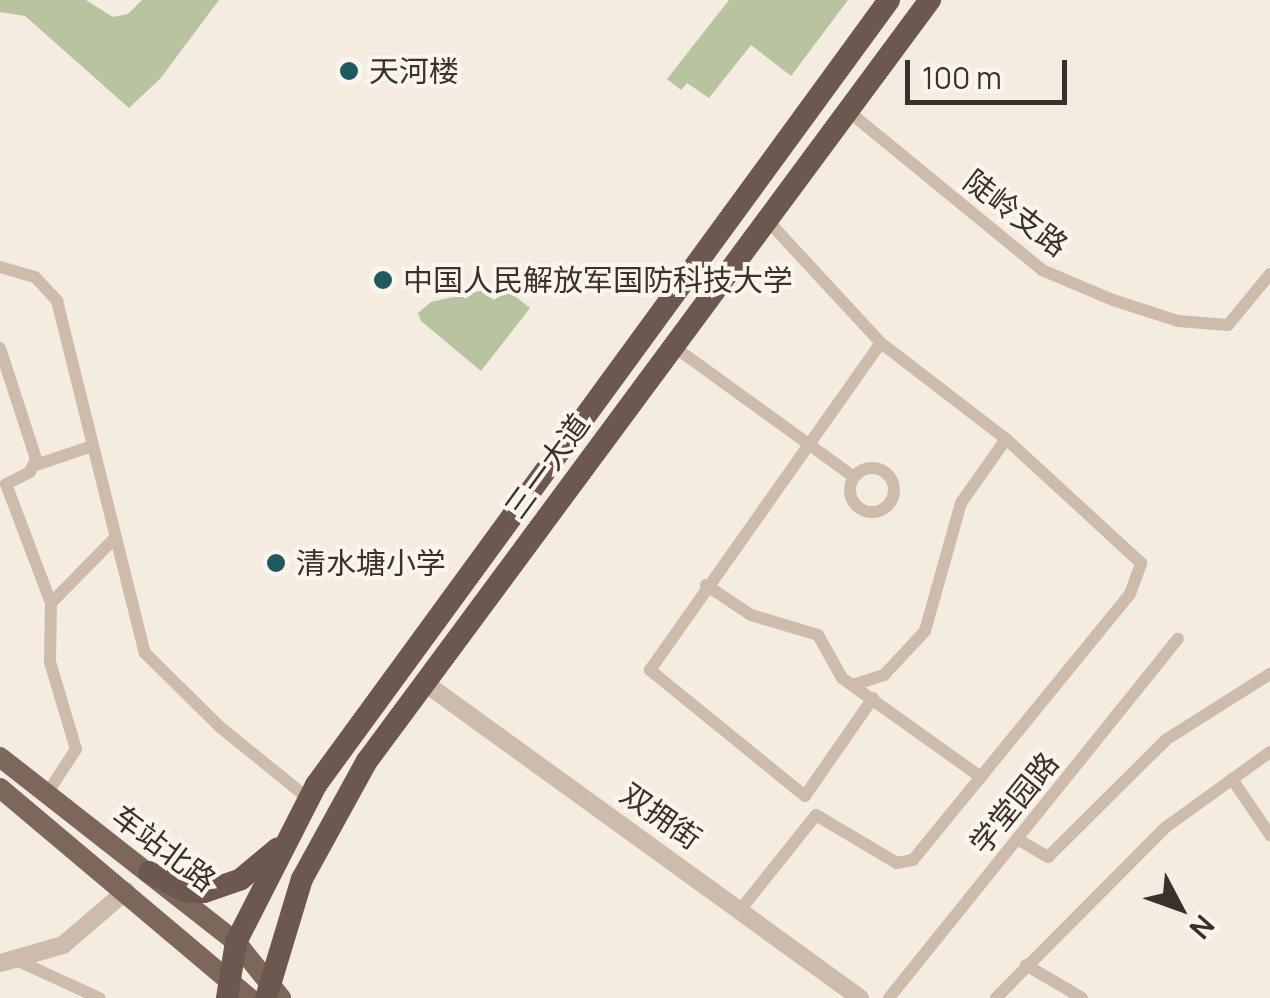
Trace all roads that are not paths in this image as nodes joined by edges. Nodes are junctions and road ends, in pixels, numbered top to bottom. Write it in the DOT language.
graph roads {
  1 [pos="889,0"];
  2 [pos="930,0"];
  3 [pos="848,112"];
  4 [pos="768,222"];
  5 [pos="0,267"];
  6 [pos="1270,274"];
  7 [pos="882,343"];
  8 [pos="674,346"];
  9 [pos="0,348"];
  10 [pos="1006,439"];
  11 [pos="808,444"];
  12 [pos="92,446"];
  13 [pos="36,464"];
  14 [pos="854,477"];
  15 [pos="3,478"];
  16 [pos="114,539"];
  17 [pos="706,585"];
  18 [pos="51,602"];
  19 [pos="1178,640"];
  20 [pos="1270,674"];
  21 [pos="425,683"];
  22 [pos="853,684"];
  23 [pos="873,698"];
  24 [pos="1270,752"];
  25 [pos="0,757"];
  26 [pos="982,777"];
  27 [pos="1232,779"];
  28 [pos="0,788"];
  29 [pos="805,796"];
  30 [pos="45,798"];
  31 [pos="309,798"];
  32 [pos="810,817"];
  33 [pos="1270,835"];
  34 [pos="287,838"];
  35 [pos="1017,839"];
  36 [pos="149,872"];
  37 [pos="126,891"];
  38 [pos="742,908"];
  39 [pos="236,942"];
  40 [pos="7,961"];
  41 [pos="1026,965"];
  42 [pos="228,988"];
  43 [pos="272,993"];
  44 [pos="99,998"];
  45 [pos="248,998"];
  46 [pos="860,998"];
  47 [pos="889,998"];
  48 [pos="996,998"];
  49 [pos="1082,998"];
  1 -- 31 [label="highway, 三一大道"];
  2 -- 3 [label="highway, 三一大道"];
  3 -- 4 [label="highway, 三一大道"];
  3 -- 6 [label="street, 陡岭支路"];
  4 -- 7 [label="street"];
  4 -- 8 [label="highway, 三一大道"];
  5 -- 12 [label="street"];
  7 -- 10 [label="street"];
  7 -- 11 [label="street"];
  8 -- 11 [label="street"];
  8 -- 21 [label="highway, 三一大道"];
  9 -- 13 [label="street"];
  10 -- 22 [label="street"];
  10 -- 26 [label="street"];
  11 -- 14 [label="street"];
  11 -- 17 [label="street"];
  12 -- 13 [label="street"];
  12 -- 16 [label="street"];
  13 -- 15 [label="street"];
  15 -- 18 [label="street"];
  16 -- 18 [label="street"];
  16 -- 31 [label="street"];
  17 -- 22 [label="street"];
  17 -- 29 [label="street"];
  18 -- 30 [label="street"];
  19 -- 35 [label="street, 学堂园路"];
  20 -- 35 [label="street"];
  21 -- 38 [label="street, 双拥街"];
  21 -- 43 [label="highway, 三一大道"];
  22 -- 23 [label="street"];
  23 -- 26 [label="street"];
  23 -- 29 [label="street"];
  24 -- 27 [label="street"];
  25 -- 30 [label="main road, 车站北路"];
  26 -- 32 [label="street"];
  27 -- 33 [label="street"];
  27 -- 41 [label="street"];
  28 -- 37 [label="main road, 车站北路"];
  29 -- 32 [label="street"];
  30 -- 36 [label="main road, 车站北路"];
  31 -- 34 [label="highway, 三一大道"];
  32 -- 38 [label="street"];
  34 -- 36 [label="highway"];
  34 -- 39 [label="highway, 三一大道"];
  35 -- 47 [label="street, 学堂园路"];
  36 -- 39 [label="main road, 车站北路"];
  37 -- 40 [label="street"];
  37 -- 42 [label="main road, 车站北路"];
  38 -- 46 [label="street, 双拥街"];
  39 -- 42 [label="highway, 三一大道"];
  39 -- 43 [label="main road, 车站北路"];
  40 -- 44 [label="street"];
  41 -- 48 [label="street"];
  41 -- 49 [label="street"];
  42 -- 45 [label="main road, 车站北路"];
}
